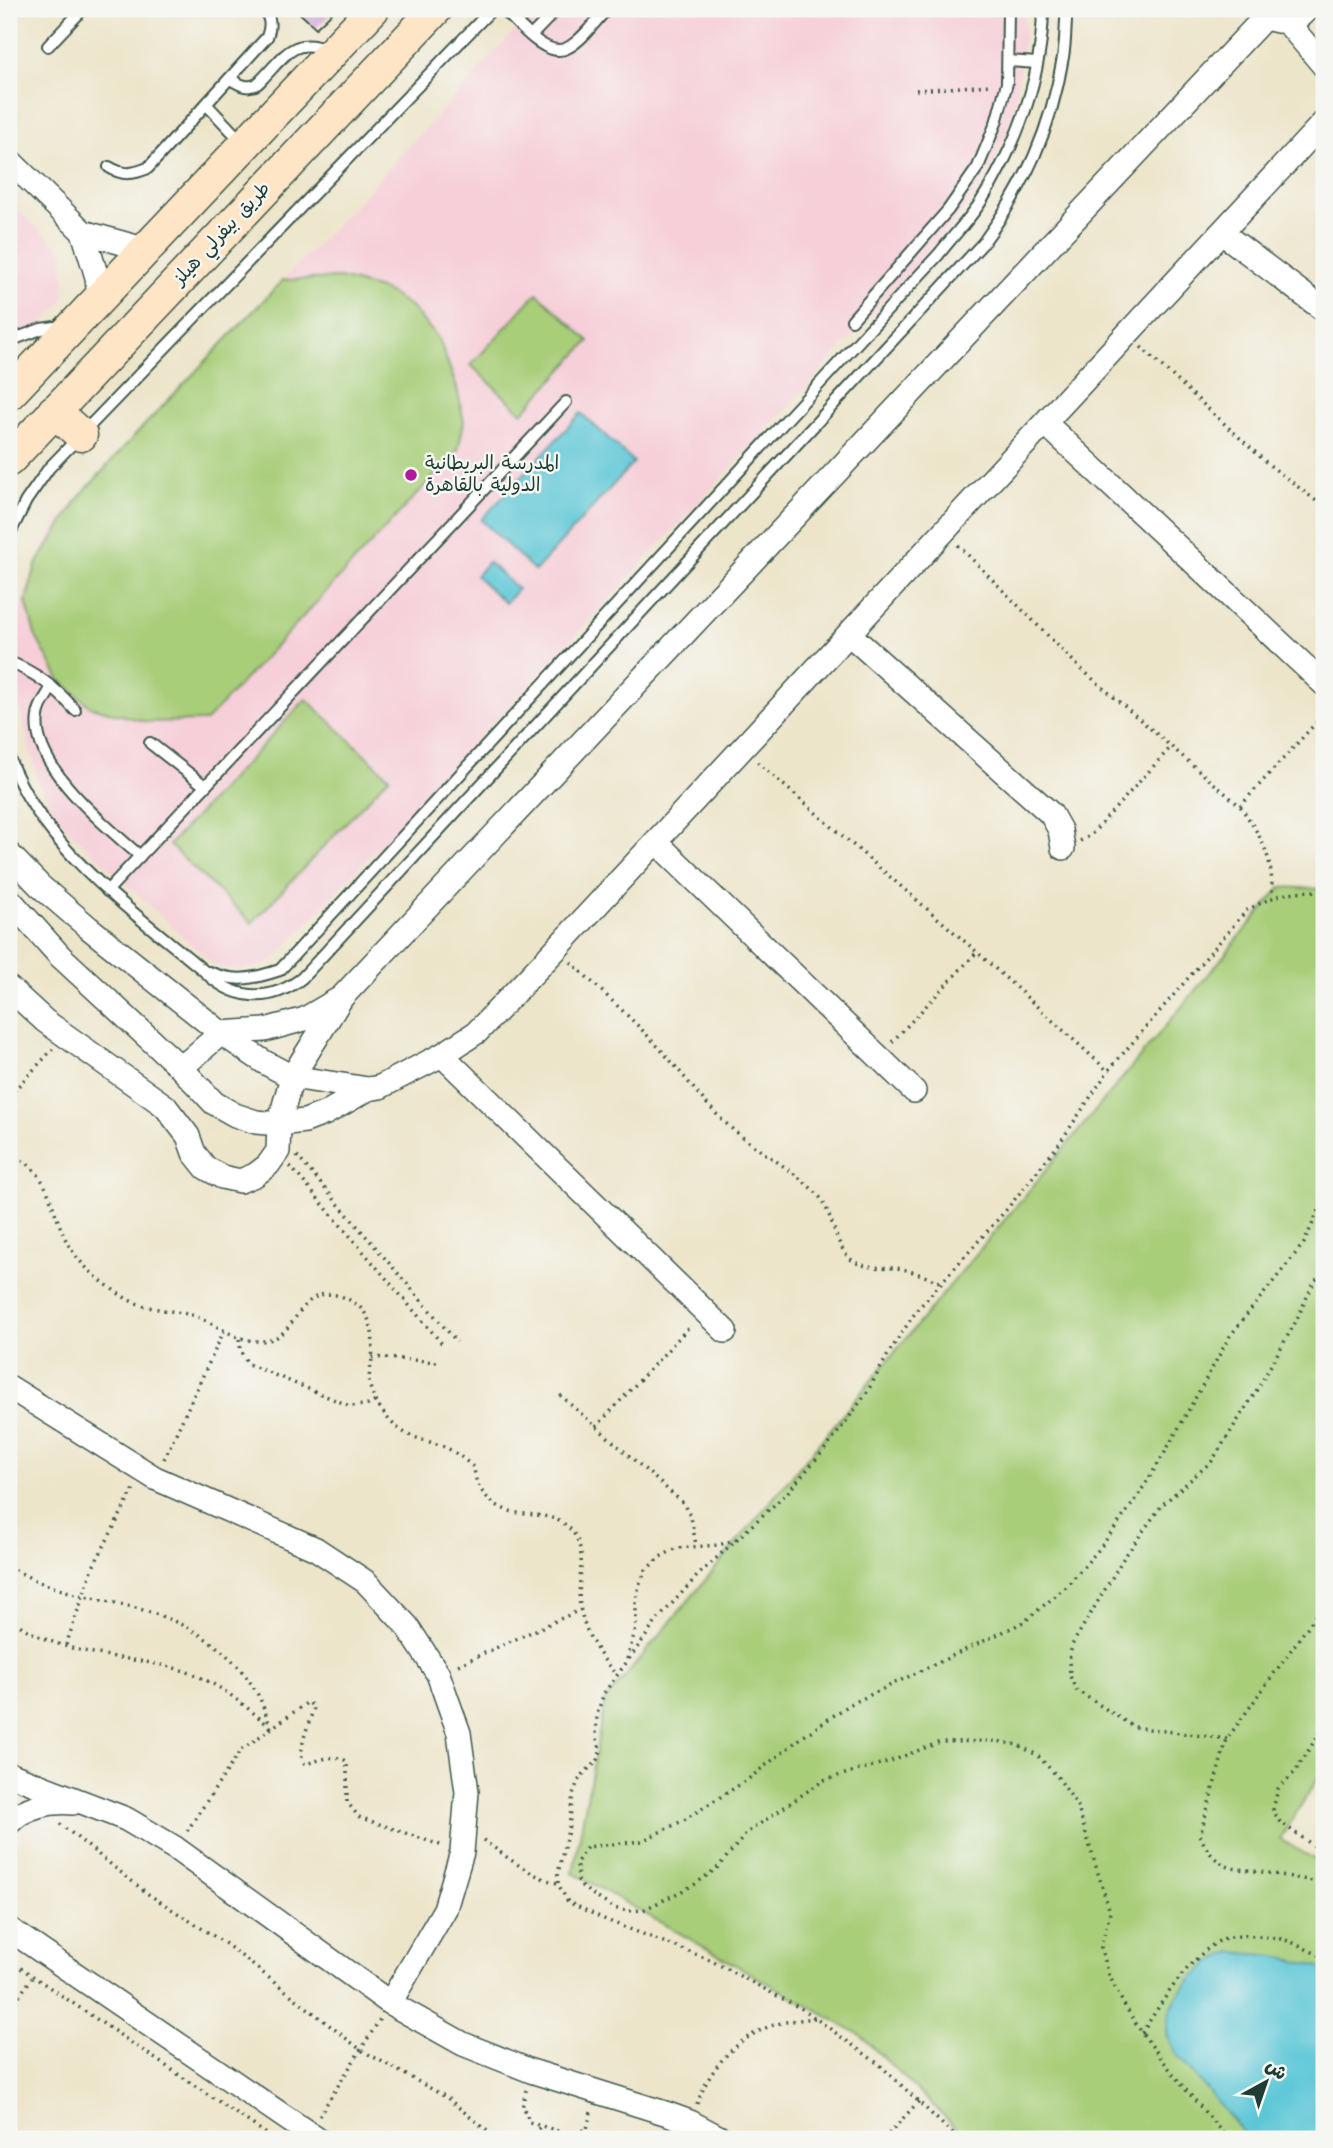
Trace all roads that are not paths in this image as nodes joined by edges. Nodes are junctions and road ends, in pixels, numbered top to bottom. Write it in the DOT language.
graph roads {
  1 [pos="83,9"];
  2 [pos="263,9"];
  3 [pos="373,9"];
  4 [pos="436,9"];
  5 [pos="492,9"];
  6 [pos="503,9"];
  7 [pos="557,9"];
  8 [pos="607,9"];
  9 [pos="1009,9"];
  10 [pos="1043,9"];
  11 [pos="1068,9"];
  12 [pos="1307,9"];
  13 [pos="1313,9"];
  14 [pos="1271,15"];
  15 [pos="1324,23"];
  16 [pos="531,36"];
  17 [pos="48,46"];
  18 [pos="332,52"];
  19 [pos="1008,61"];
  20 [pos="1037,63"];
  21 [pos="1324,66"];
  22 [pos="230,79"];
  23 [pos="207,105"];
  24 [pos="1324,122"];
  25 [pos="244,144"];
  26 [pos="9,160"];
  27 [pos="110,167"];
  28 [pos="83,232"];
  29 [pos="1222,233"];
  30 [pos="148,250"];
  31 [pos="99,300"];
  32 [pos="1324,310"];
  33 [pos="852,320"];
  34 [pos="76,324"];
  35 [pos="9,341"];
  36 [pos="9,394"];
  37 [pos="566,402"];
  38 [pos="54,411"];
  39 [pos="1045,423"];
  40 [pos="81,435"];
  41 [pos="9,460"];
  42 [pos="9,535"];
  43 [pos="849,634"];
  44 [pos="9,662"];
  45 [pos="1324,684"];
  46 [pos="52,687"];
  47 [pos="75,710"];
  48 [pos="150,743"];
  49 [pos="9,758"];
  50 [pos="205,786"];
  51 [pos="656,842"];
  52 [pos="1062,843"];
  53 [pos="9,854"];
  54 [pos="140,856"];
  55 [pos="107,891"];
  56 [pos="9,899"];
  57 [pos="89,928"];
  58 [pos="60,956"];
  59 [pos="204,970"];
  60 [pos="280,970"];
  61 [pos="251,978"];
  62 [pos="9,988"];
  63 [pos="290,988"];
  64 [pos="257,997"];
  65 [pos="342,997"];
  66 [pos="221,1033"];
  67 [pos="442,1055"];
  68 [pos="181,1068"];
  69 [pos="292,1077"];
  70 [pos="368,1090"];
  71 [pos="914,1091"];
  72 [pos="279,1137"];
  73 [pos="725,1331"];
  74 [pos="9,1387"];
  75 [pos="9,1774"];
  76 [pos="85,1804"];
  77 [pos="9,1823"];
  78 [pos="9,1929"];
  79 [pos="390,2003"];
  80 [pos="313,2136"];
  81 [pos="722,2139"];
  1 -- 17 [label="lane"];
  2 -- 22 [label="lane"];
  3 -- 18 [label="street"];
  4 -- 38 [label="street, طريق بيفرلي هيلز"];
  5 -- 40 [label="lane"];
  6 -- 16 [label="lane"];
  7 -- 16 [label="lane"];
  8 -- 16 [label="lane"];
  9 -- 19 [label="lane"];
  10 -- 20 [label="lane"];
  11 -- 63 [label="lane"];
  12 -- 14 [label="street"];
  13 -- 15 [label="street"];
  14 -- 21 [label="street"];
  14 -- 65 [label="street"];
  18 -- 22 [label="lane"];
  18 -- 25 [label="street"];
  19 -- 20 [label="lane"];
  19 -- 33 [label="lane"];
  20 -- 60 [label="lane"];
  22 -- 23 [label="lane"];
  23 -- 25 [label="lane"];
  23 -- 27 [label="lane"];
  24 -- 29 [label="street"];
  25 -- 30 [label="street"];
  26 -- 28 [label="street"];
  28 -- 30 [label="street"];
  28 -- 31 [label="street"];
  29 -- 32 [label="street"];
  29 -- 39 [label="street"];
  30 -- 31 [label="street"];
  31 -- 34 [label="street"];
  34 -- 35 [label="lane"];
  34 -- 36 [label="street"];
  37 -- 50 [label="lane"];
  38 -- 40 [label="street"];
  38 -- 41 [label="street, طريق بيفرلي هيلز"];
  39 -- 43 [label="street"];
  39 -- 45 [label="street"];
  40 -- 42 [label="lane"];
  43 -- 51 [label="street"];
  43 -- 52 [label="street"];
  44 -- 46 [label="lane"];
  46 -- 47 [label="lane"];
  46 -- 54 [label="lane"];
  48 -- 50 [label="lane"];
  49 -- 55 [label="lane"];
  50 -- 54 [label="lane"];
  51 -- 67 [label="street"];
  51 -- 71 [label="street"];
  53 -- 57 [label="street"];
  54 -- 55 [label="lane"];
  55 -- 59 [label="lane"];
  56 -- 58 [label="street"];
  57 -- 58 [label="street"];
  57 -- 66 [label="street"];
  58 -- 68 [label="street"];
  59 -- 61 [label="lane"];
  59 -- 64 [label="lane"];
  60 -- 61 [label="lane"];
  60 -- 63 [label="lane"];
  61 -- 64 [label="lane"];
  62 -- 72 [label="street"];
  63 -- 64 [label="lane"];
  65 -- 66 [label="street"];
  65 -- 69 [label="street"];
  66 -- 68 [label="street"];
  66 -- 69 [label="street"];
  67 -- 70 [label="street"];
  67 -- 73 [label="street"];
  68 -- 72 [label="street"];
  69 -- 70 [label="street"];
  69 -- 72 [label="street"];
  70 -- 72 [label="street"];
  74 -- 79 [label="street"];
  75 -- 76 [label="street"];
  76 -- 77 [label="street"];
  76 -- 79 [label="street"];
  78 -- 80 [label="street"];
  79 -- 81 [label="street"];
}
